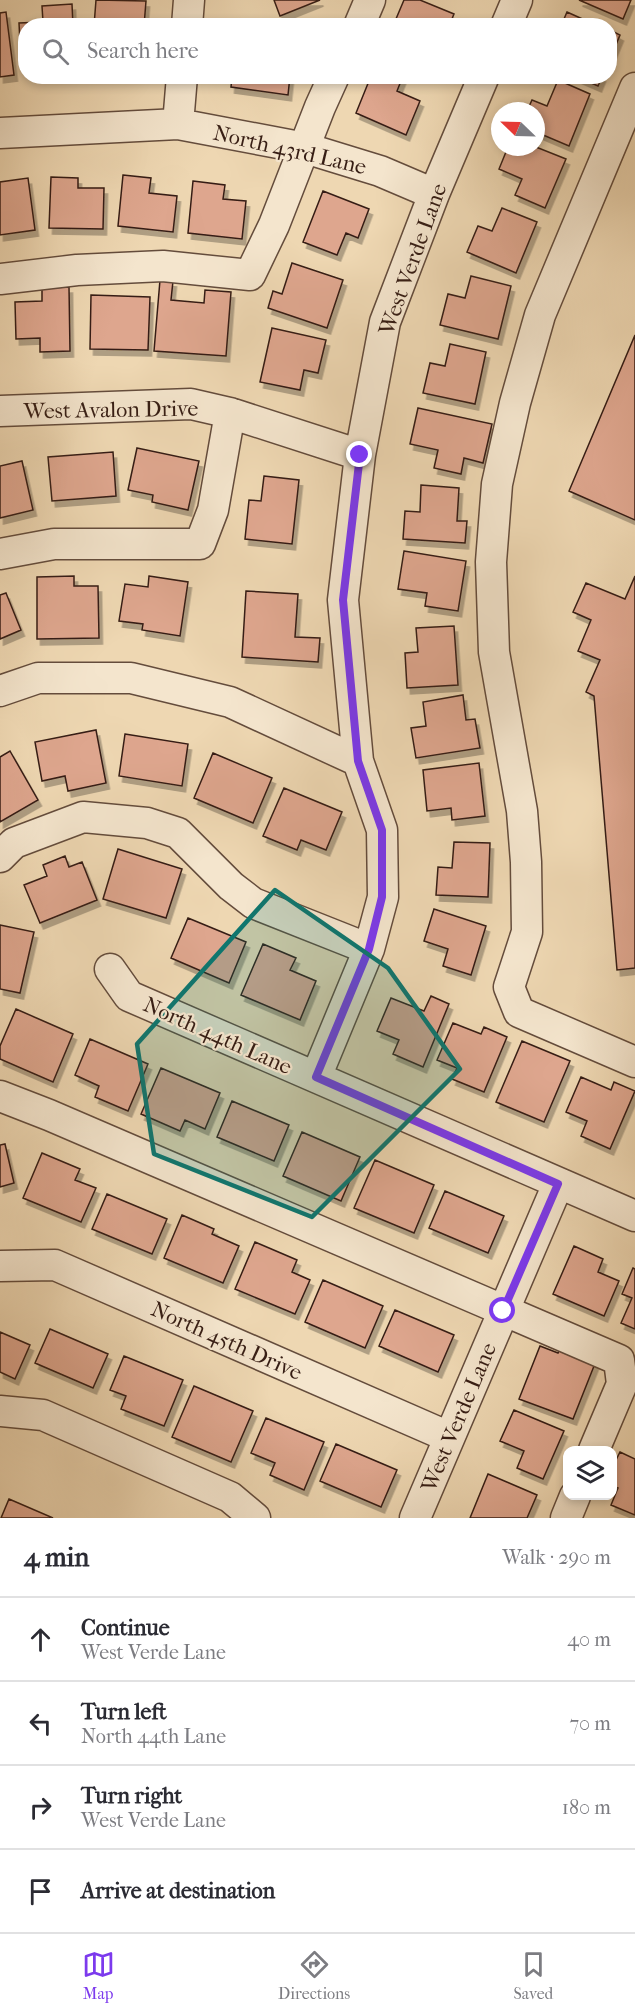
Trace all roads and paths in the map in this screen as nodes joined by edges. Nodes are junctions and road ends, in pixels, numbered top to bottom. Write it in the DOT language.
graph roads {
  1 [pos="189,0"];
  2 [pos="370,0"];
  3 [pos="517,0"];
  4 [pos="188,18"];
  5 [pos="362,18"];
  6 [pos="509,18"];
  7 [pos="181,84"];
  8 [pos="330,84"];
  9 [pos="481,84"];
  10 [pos="635,88"];
  11 [pos="178,124"];
  12 [pos="0,133"];
  13 [pos="305,148"];
  14 [pos="434,194"];
  15 [pos="0,279"];
  16 [pos="0,411"];
  17 [pos="230,413"];
  18 [pos="360,455"];
  19 [pos="0,554"];
  20 [pos="0,691"];
  21 [pos="358,761"];
  22 [pos="0,857"];
  23 [pos="369,949"];
  24 [pos="110,969"];
  25 [pos="635,1062"];
  26 [pos="316,1077"];
  27 [pos="0,1096"];
  28 [pos="558,1184"];
  29 [pos="635,1216"];
  30 [pos="0,1266"];
  31 [pos="503,1311"];
  32 [pos="0,1411"];
  33 [pos="449,1437"];
  34 [pos="596,1446"];
  35 [pos="573,1500"];
  36 [pos="255,1518"];
  37 [pos="415,1518"];
  38 [pos="566,1518"];
  1 -- 4 [label="street"];
  2 -- 5 [label="street"];
  3 -- 6 [label="street"];
  7 -- 11 [label="street"];
  8 -- 13 [label="street"];
  9 -- 14 [label="street, West Verde Lane"];
  10 -- 25 [label="street"];
  11 -- 12 [label="street, North 43rd Lane"];
  11 -- 13 [label="street, North 43rd Lane"];
  13 -- 14 [label="street, North 43rd Lane"];
  13 -- 15 [label="street"];
  14 -- 18 [label="street, West Verde Lane"];
  16 -- 17 [label="street, West Avalon Drive"];
  17 -- 18 [label="street, West Avalon Drive"];
  17 -- 19 [label="street"];
  18 -- 21 [label="street, West Verde Lane"];
  20 -- 21 [label="street"];
  21 -- 23 [label="street, West Verde Lane"];
  22 -- 23 [label="street"];
  23 -- 26 [label="street, West Verde Lane"];
  24 -- 26 [label="street, North 44th Lane"];
  26 -- 28 [label="street, North 44th Lane"];
  27 -- 31 [label="street"];
  28 -- 29 [label="street, North 44th Lane"];
  28 -- 31 [label="street, West Verde Lane"];
  30 -- 33 [label="street, North 45th Drive"];
  31 -- 33 [label="street, West Verde Lane"];
  31 -- 34 [label="street"];
  32 -- 36 [label="street"];
  33 -- 37 [label="street, West Verde Lane"];
  35 -- 38 [label="street"];
}
